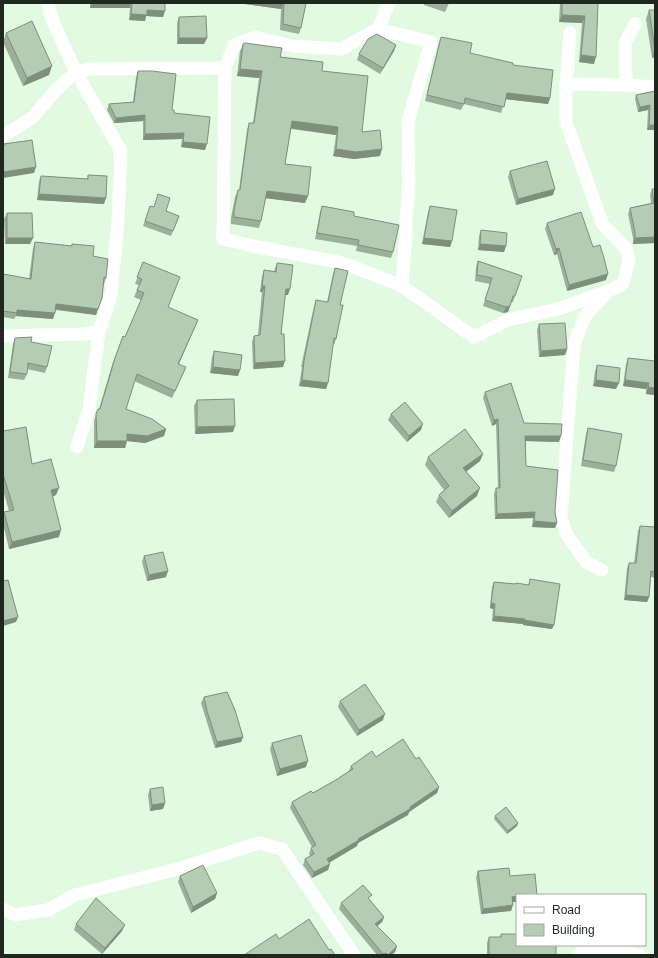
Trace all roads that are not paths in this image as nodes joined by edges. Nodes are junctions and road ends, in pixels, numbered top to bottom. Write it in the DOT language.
graph roads {
  1 [pos="48,3"];
  2 [pos="389,3"];
  3 [pos="635,24"];
  4 [pos="378,29"];
  5 [pos="570,33"];
  6 [pos="225,68"];
  7 [pos="76,72"];
  8 [pos="566,84"];
  9 [pos="627,85"];
  10 [pos="655,87"];
  11 [pos="3,136"];
  12 [pos="402,286"];
  13 [pos="608,291"];
  14 [pos="99,332"];
  15 [pos="3,336"];
  16 [pos="77,447"];
  17 [pos="602,570"];
  18 [pos="3,909"];
  19 [pos="354,955"];
  20 [pos="578,955"];
  21 [pos="640,955"];
  1 -- 7 [label="street"];
  2 -- 4 [label="street"];
  3 -- 9 [label="street"];
  4 -- 6 [label="street"];
  4 -- 12 [label="street"];
  5 -- 8 [label="street"];
  6 -- 7 [label="street"];
  6 -- 12 [label="street"];
  7 -- 11 [label="street"];
  7 -- 14 [label="street"];
  8 -- 9 [label="street"];
  8 -- 13 [label="street"];
  9 -- 10 [label="street"];
  12 -- 13 [label="street"];
  13 -- 17 [label="street"];
  14 -- 15 [label="street"];
  14 -- 16 [label="street"];
  18 -- 19 [label="street"];
  20 -- 21 [label="street"];
}
